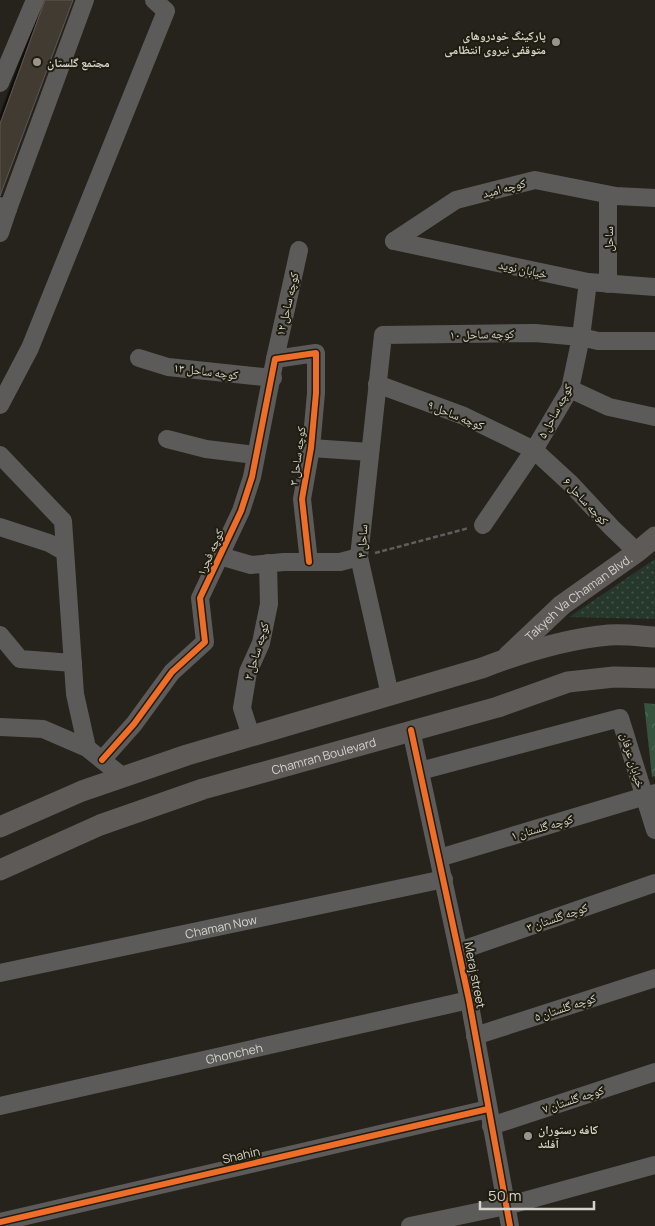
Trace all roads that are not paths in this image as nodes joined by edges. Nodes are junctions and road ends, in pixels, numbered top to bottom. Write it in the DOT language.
graph roads {
  1 [pos="35,0"];
  2 [pos="85,0"];
  3 [pos="154,0"];
  4 [pos="0,83"];
  5 [pos="608,194"];
  6 [pos="655,198"];
  7 [pos="4,207"];
  8 [pos="0,232"];
  9 [pos="394,241"];
  10 [pos="299,250"];
  11 [pos="588,282"];
  12 [pos="608,284"];
  13 [pos="655,287"];
  14 [pos="383,335"];
  15 [pos="581,336"];
  16 [pos="655,341"];
  17 [pos="139,358"];
  18 [pos="275,359"];
  19 [pos="273,378"];
  20 [pos="377,384"];
  21 [pos="570,389"];
  22 [pos="0,405"];
  23 [pos="655,416"];
  24 [pos="167,439"];
  25 [pos="311,448"];
  26 [pos="534,450"];
  27 [pos="370,452"];
  28 [pos="0,455"];
  29 [pos="255,456"];
  30 [pos="483,525"];
  31 [pos="0,527"];
  32 [pos="655,537"];
  33 [pos="65,552"];
  34 [pos="637,552"];
  35 [pos="220,556"];
  36 [pos="359,557"];
  37 [pos="309,562"];
  38 [pos="268,563"];
  39 [pos="0,635"];
  40 [pos="655,637"];
  41 [pos="506,658"];
  42 [pos="0,659"];
  43 [pos="20,659"];
  44 [pos="73,663"];
  45 [pos="655,678"];
  46 [pos="390,695"];
  47 [pos="0,727"];
  48 [pos="411,730"];
  49 [pos="251,736"];
  50 [pos="87,748"];
  51 [pos="102,760"];
  52 [pos="420,771"];
  53 [pos="123,777"];
  54 [pos="650,795"];
  55 [pos="0,827"];
  56 [pos="655,830"];
  57 [pos="439,858"];
  58 [pos="0,870"];
  59 [pos="444,879"];
  60 [pos="655,884"];
  61 [pos="459,951"];
  62 [pos="0,973"];
  63 [pos="655,978"];
  64 [pos="469,1000"];
  65 [pos="475,1036"];
  66 [pos="655,1072"];
  67 [pos="0,1106"];
  68 [pos="489,1117"];
  69 [pos="655,1165"];
  70 [pos="506,1206"];
  71 [pos="0,1222"];
  72 [pos="410,1226"];
  73 [pos="510,1226"];
  1 -- 4 [label="street"];
  2 -- 7 [label="street"];
  3 -- 22 [label="street"];
  5 -- 6 [label="street, کوچه امید"];
  5 -- 9 [label="street, کوچه امید"];
  5 -- 12 [label="street, ساحل"];
  7 -- 8 [label="street"];
  9 -- 11 [label="street, خیابان نوید"];
  10 -- 18 [label="street, کوچه ساحل ۱۲"];
  11 -- 12 [label="street, خیابان نوید"];
  11 -- 15 [label="street, کوچه ساحل ۵"];
  12 -- 13 [label="street, خیابان نوید"];
  14 -- 15 [label="street, کوچه ساحل ۱۰"];
  14 -- 20 [label="street, ساحل ۴"];
  15 -- 16 [label="street, کوچه ساحل ۱۰"];
  15 -- 21 [label="street, کوچه ساحل ۵"];
  17 -- 19 [label="street, کوچه ساحل ۱۳"];
  18 -- 19 [label="street, کوچه فجر۱"];
  18 -- 25 [label="street, کوچه ساحل ۳"];
  19 -- 29 [label="street, کوچه فجر۱"];
  20 -- 26 [label="street, کوچه ساحل ۹"];
  20 -- 27 [label="street, ساحل ۴"];
  21 -- 23 [label="street"];
  21 -- 26 [label="street, کوچه ساحل ۵"];
  24 -- 29 [label="street"];
  25 -- 27 [label="street"];
  25 -- 37 [label="street, کوچه ساحل ۳"];
  26 -- 30 [label="street, کوچه ساحل ۵"];
  26 -- 34 [label="street, کوچه ساحل ۶"];
  27 -- 36 [label="street, ساحل ۴"];
  28 -- 33 [label="street"];
  29 -- 35 [label="street, کوچه فجر۱"];
  31 -- 33 [label="street"];
  32 -- 34 [label="main road, Takyeh Va Chaman Blvd."];
  33 -- 44 [label="street"];
  34 -- 41 [label="main road, Takyeh Va Chaman Blvd."];
  35 -- 38 [label="street"];
  35 -- 51 [label="street, کوچه فجر۱"];
  36 -- 37 [label="street"];
  36 -- 46 [label="street, ساحل ۴"];
  37 -- 38 [label="street"];
  38 -- 49 [label="street, کوچه ساحل ۲"];
  39 -- 43 [label="street"];
  40 -- 41 [label="main road"];
  41 -- 46 [label="main road"];
  42 -- 43 [label="street"];
  43 -- 44 [label="street"];
  44 -- 50 [label="street"];
  45 -- 48 [label="main road, Chamran Boulevard"];
  46 -- 49 [label="main road"];
  47 -- 50 [label="street"];
  48 -- 52 [label="street, Meraj street"];
  48 -- 58 [label="main road, Chamran Boulevard"];
  49 -- 53 [label="main road"];
  50 -- 51 [label="street"];
  51 -- 53 [label="street"];
  52 -- 54 [label="street, خیابان عرفان"];
  52 -- 57 [label="street, Meraj street"];
  53 -- 55 [label="main road"];
  54 -- 56 [label="street, خیابان عرفان"];
  54 -- 57 [label="street, کوچه گلستان ۱"];
  57 -- 59 [label="street, Meraj street"];
  59 -- 61 [label="street, Meraj street"];
  59 -- 62 [label="street, Chaman Now"];
  60 -- 61 [label="street, کوچه گلستان ۳"];
  61 -- 64 [label="street, Meraj street"];
  63 -- 65 [label="street, کوچه گلستان ۵"];
  64 -- 65 [label="street, Meraj street"];
  64 -- 67 [label="street, Ghoncheh"];
  65 -- 68 [label="street, Meraj street"];
  66 -- 68 [label="street, کوچه گلستان ۷"];
  68 -- 70 [label="street, Meraj street"];
  68 -- 71 [label="street, Shahin"];
  69 -- 70 [label="street"];
  70 -- 72 [label="street"];
  70 -- 73 [label="street, Meraj street"];
}
